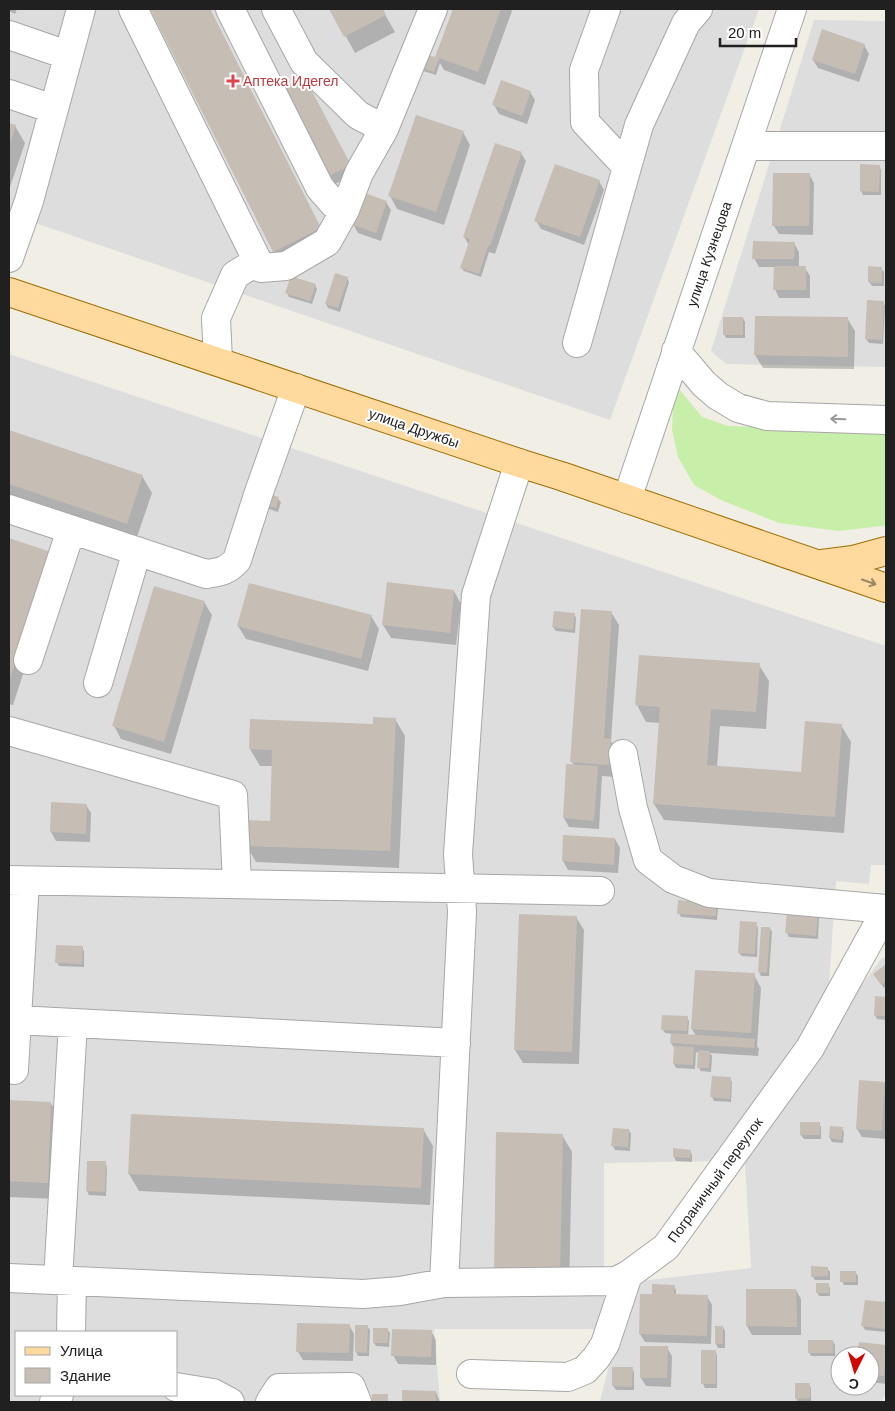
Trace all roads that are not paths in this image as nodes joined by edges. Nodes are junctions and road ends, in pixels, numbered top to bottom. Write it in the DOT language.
graph roads {
  1 [pos="81,9"];
  2 [pos="133,9"];
  3 [pos="230,9"];
  4 [pos="276,9"];
  5 [pos="433,9"];
  6 [pos="606,9"];
  7 [pos="698,9"];
  8 [pos="792,9"];
  9 [pos="9,35"];
  10 [pos="67,55"];
  11 [pos="304,62"];
  12 [pos="269,84"];
  13 [pos="9,94"];
  14 [pos="53,109"];
  15 [pos="384,129"];
  16 [pos="746,146"];
  17 [pos="886,146"];
  18 [pos="627,166"];
  19 [pos="19,198"];
  20 [pos="345,210"];
  21 [pos="9,258"];
  22 [pos="258,261"];
  23 [pos="9,292"];
  24 [pos="577,343"];
  25 [pos="676,351"];
  26 [pos="218,361"];
  27 [pos="296,388"];
  28 [pos="886,420"];
  29 [pos="518,463"];
  30 [pos="627,499"];
  31 [pos="9,510"];
  32 [pos="71,530"];
  33 [pos="137,551"];
  34 [pos="886,551"];
  35 [pos="818,565"];
  36 [pos="886,588"];
  37 [pos="28,660"];
  38 [pos="98,683"];
  39 [pos="9,731"];
  40 [pos="622,754"];
  41 [pos="17,880"];
  42 [pos="236,884"];
  43 [pos="460,888"];
  44 [pos="600,891"];
  45 [pos="886,909"];
  46 [pos="17,1020"];
  47 [pos="73,1023"];
  48 [pos="456,1043"];
  49 [pos="14,1070"];
  50 [pos="628,1276"];
  51 [pos="9,1278"];
  52 [pos="65,1280"];
  53 [pos="444,1283"];
  54 [pos="71,1331"];
  55 [pos="471,1374"];
  56 [pos="178,1387"];
  57 [pos="230,1402"];
  58 [pos="270,1402"];
  59 [pos="357,1402"];
  1 -- 10 [label="street"];
  2 -- 22 [label="street"];
  3 -- 12 [label="street"];
  4 -- 11 [label="street"];
  5 -- 15 [label="street"];
  6 -- 18 [label="street"];
  7 -- 18 [label="street"];
  8 -- 16 [label="street, улица Кузнецова"];
  9 -- 10 [label="street"];
  10 -- 14 [label="street"];
  11 -- 12 [label="street"];
  11 -- 15 [label="street"];
  12 -- 20 [label="street"];
  13 -- 14 [label="street"];
  14 -- 19 [label="street"];
  15 -- 20 [label="street"];
  16 -- 17 [label="street"];
  16 -- 25 [label="street, улица Кузнецова"];
  18 -- 24 [label="street"];
  19 -- 21 [label="street"];
  20 -- 22 [label="street"];
  22 -- 26 [label="street"];
  23 -- 26 [label="main road, улица Дружбы"];
  28 -- 25 [label="street, one-way"];
  25 -- 30 [label="street, улица Кузнецова"];
  26 -- 27 [label="main road, улица Дружбы"];
  27 -- 29 [label="main road, улица Дружбы"];
  27 -- 33 [label="street"];
  29 -- 30 [label="main road, улица Дружбы"];
  29 -- 43 [label="street"];
  30 -- 35 [label="main road, улица Дружбы"];
  31 -- 32 [label="street"];
  32 -- 33 [label="street"];
  32 -- 37 [label="street"];
  33 -- 38 [label="street"];
  34 -- 35 [label="main road, улица Дружбы"];
  35 -- 36 [label="main road, улица Дружбы, one-way"];
  39 -- 42 [label="street"];
  40 -- 45 [label="street"];
  41 -- 42 [label="street"];
  41 -- 46 [label="street"];
  42 -- 43 [label="street"];
  43 -- 44 [label="street"];
  43 -- 48 [label="street"];
  45 -- 50 [label="street, Пограничный переулок"];
  46 -- 47 [label="street"];
  46 -- 49 [label="street"];
  47 -- 48 [label="street"];
  47 -- 52 [label="street"];
  48 -- 53 [label="street"];
  50 -- 53 [label="street"];
  50 -- 55 [label="street"];
  51 -- 52 [label="street"];
  52 -- 53 [label="street"];
  52 -- 54 [label="street"];
  56 -- 57 [label="street"];
  58 -- 59 [label="street"];
}
